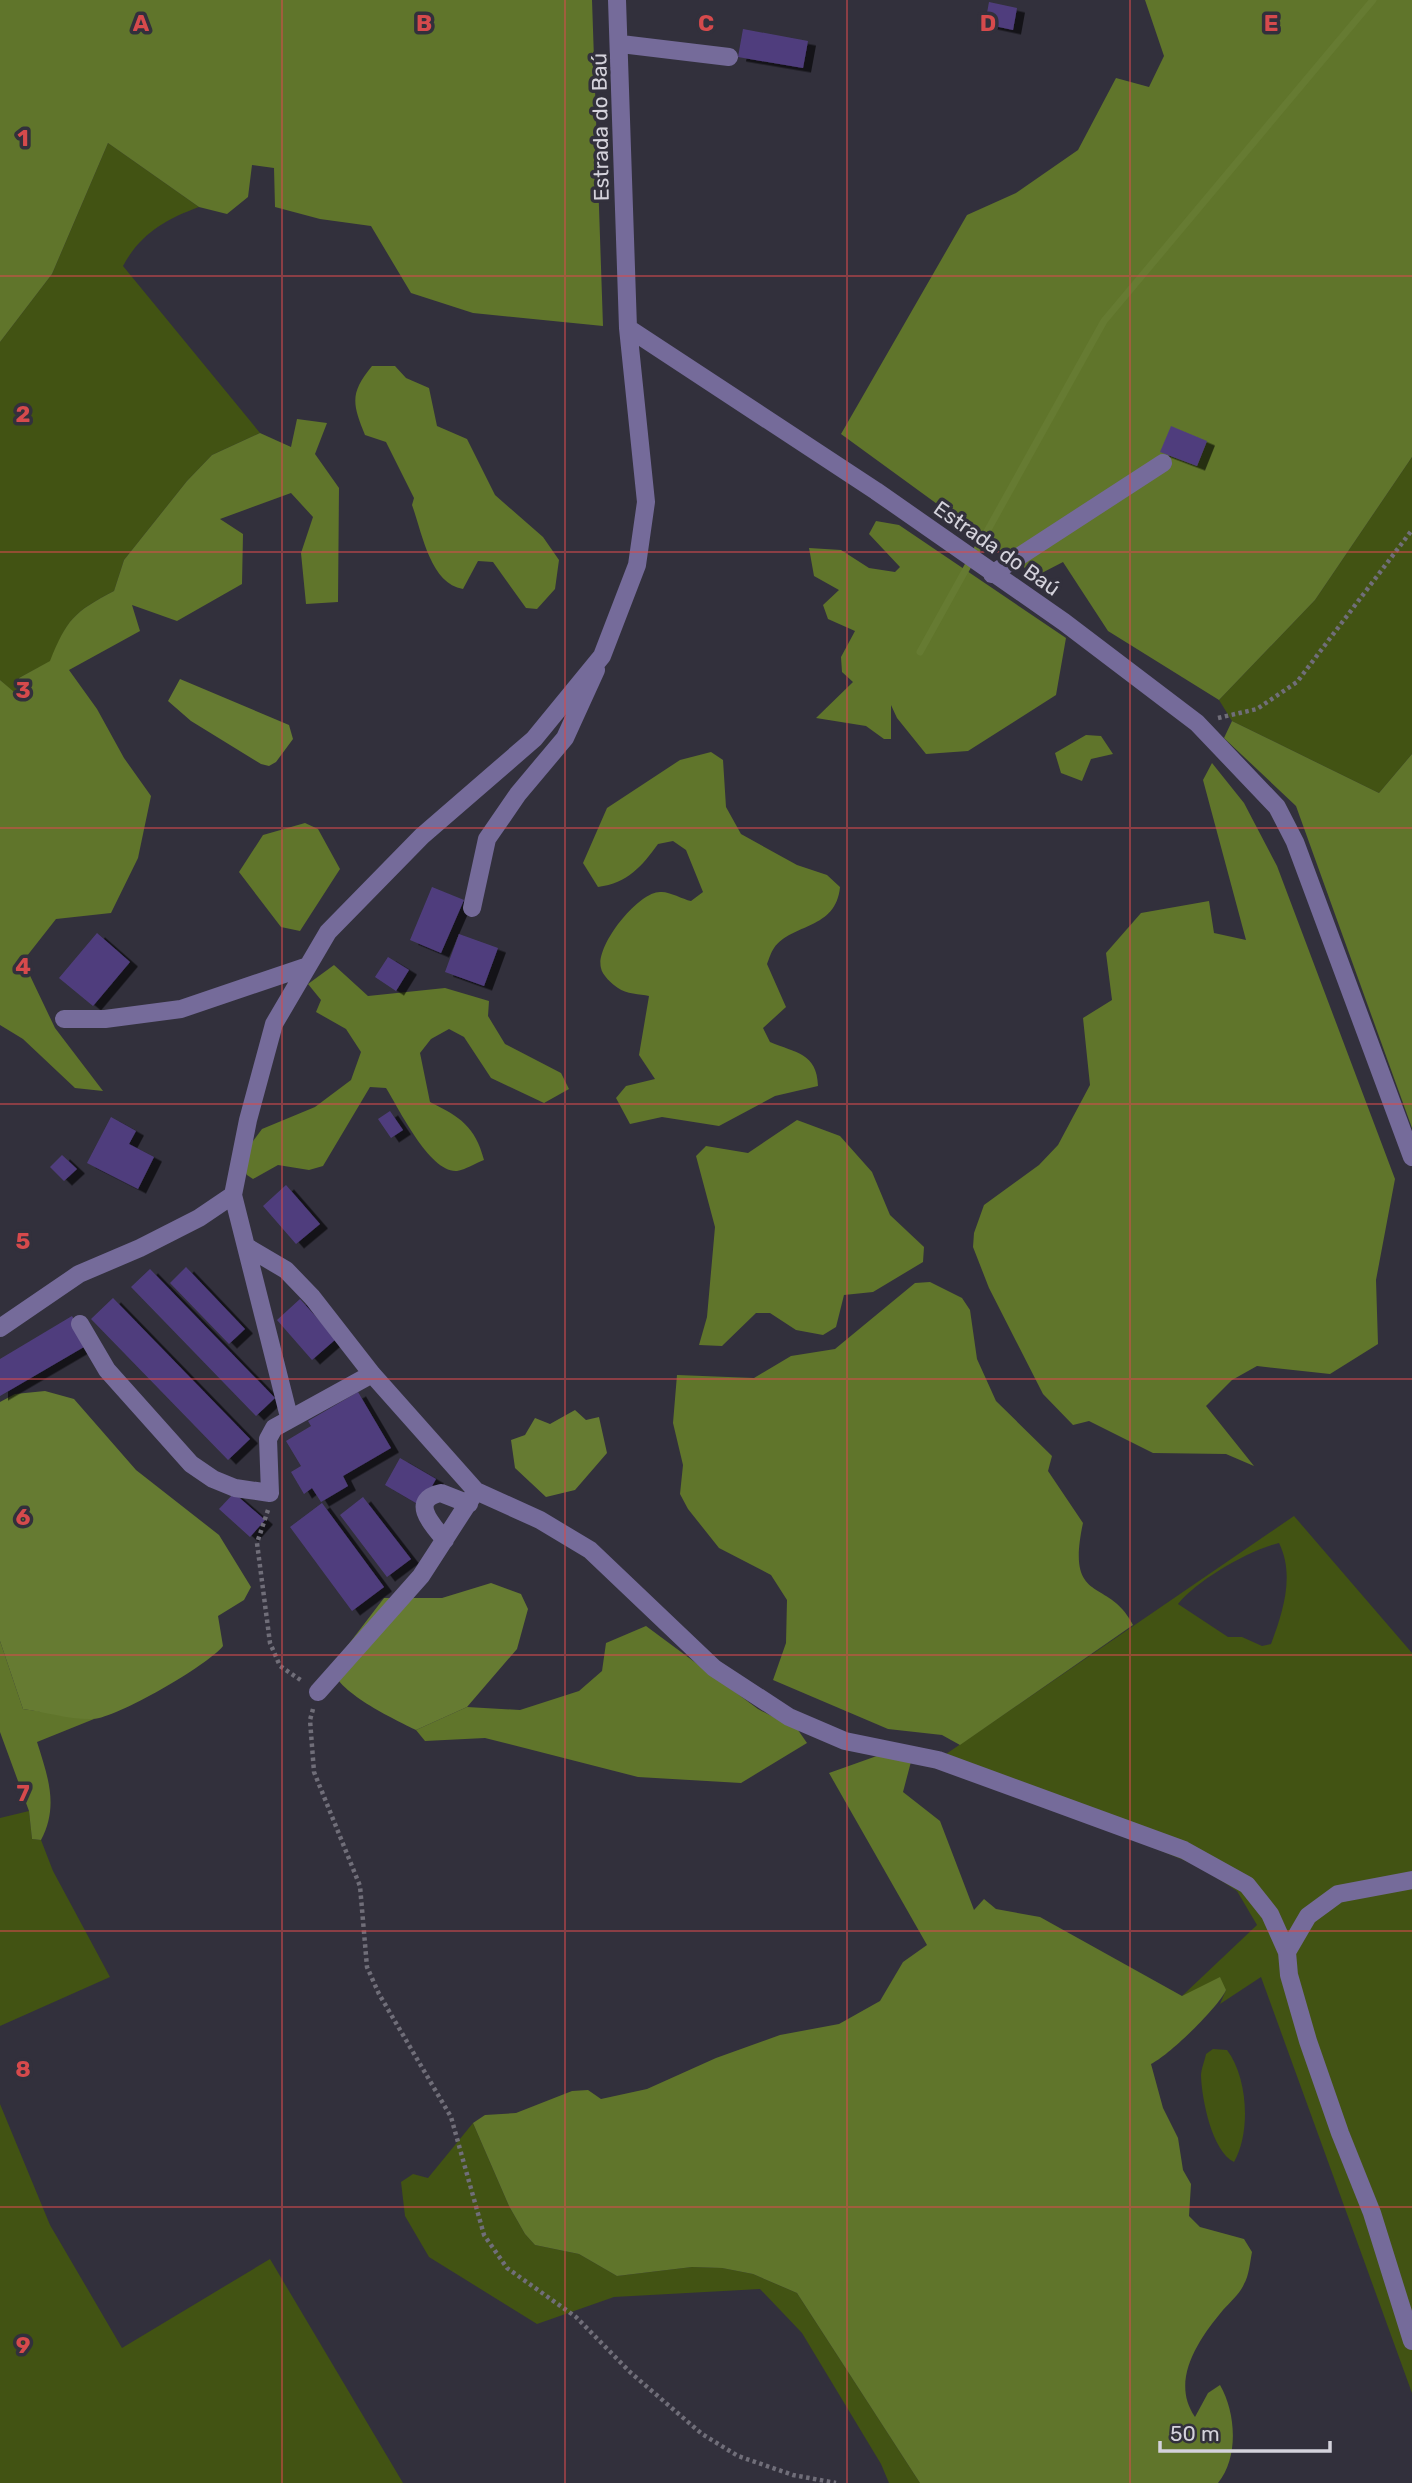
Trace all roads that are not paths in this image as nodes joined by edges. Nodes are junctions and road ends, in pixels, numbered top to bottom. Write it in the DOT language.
graph roads {
  1 [pos="617,0"];
  2 [pos="621,44"];
  3 [pos="729,57"];
  4 [pos="628,327"];
  5 [pos="1163,463"];
  6 [pos="992,574"];
  7 [pos="602,656"];
  8 [pos="472,908"];
  9 [pos="305,967"];
  10 [pos="64,1019"];
  11 [pos="1412,1157"];
  12 [pos="233,1195"];
  13 [pos="247,1247"];
  14 [pos="80,1324"];
  15 [pos="0,1328"];
  16 [pos="372,1374"];
  17 [pos="289,1417"];
  18 [pos="473,1498"];
  19 [pos="445,1539"];
  20 [pos="318,1692"];
  21 [pos="1412,1880"];
  22 [pos="1287,1952"];
  23 [pos="1412,2341"];
  1 -- 2 [label="street, Estrada do Baú"];
  2 -- 3 [label="street"];
  2 -- 4 [label="street, Estrada do Baú"];
  4 -- 6 [label="street, Estrada do Baú"];
  4 -- 7 [label="street"];
  5 -- 6 [label="street"];
  6 -- 11 [label="street, Estrada do Baú"];
  7 -- 8 [label="street"];
  7 -- 9 [label="street"];
  9 -- 10 [label="street"];
  9 -- 12 [label="street"];
  12 -- 13 [label="street"];
  12 -- 15 [label="street"];
  13 -- 16 [label="street"];
  13 -- 17 [label="street"];
  14 -- 17 [label="street"];
  16 -- 17 [label="street"];
  16 -- 18 [label="street"];
  18 -- 19 [label="street"];
  18 -- 19 [label="street"];
  18 -- 22 [label="street"];
  19 -- 20 [label="street"];
  21 -- 22 [label="street"];
  22 -- 23 [label="street"];
}
